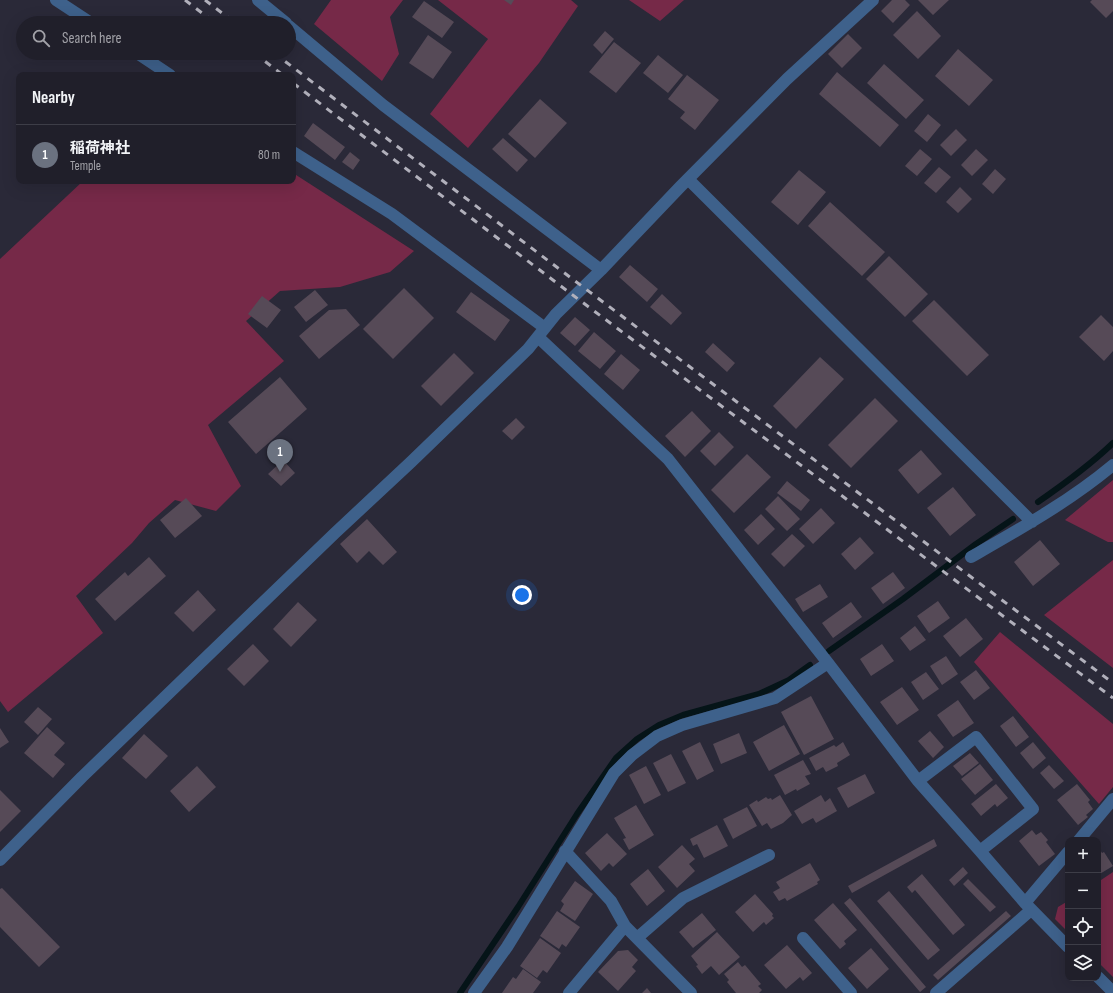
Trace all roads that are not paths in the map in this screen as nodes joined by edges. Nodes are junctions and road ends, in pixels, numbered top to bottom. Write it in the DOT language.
graph roads {
  1 [pos="56,0"];
  2 [pos="258,0"];
  3 [pos="872,0"];
  4 [pos="80,16"];
  5 [pos="277,16"];
  6 [pos="296,32"];
  7 [pos="148,60"];
  8 [pos="166,72"];
  9 [pos="296,154"];
  10 [pos="688,179"];
  11 [pos="601,270"];
  12 [pos="541,332"];
  13 [pos="1113,465"];
  14 [pos="1032,522"];
  15 [pos="971,557"];
  16 [pos="828,663"];
  17 [pos="918,782"];
  18 [pos="1113,800"];
  19 [pos="1082,837"];
  20 [pos="980,850"];
  21 [pos="565,851"];
  22 [pos="769,855"];
  23 [pos="1065,856"];
  24 [pos="0,860"];
  25 [pos="1028,907"];
  26 [pos="624,926"];
  27 [pos="637,938"];
  28 [pos="803,938"];
  29 [pos="1066,945"];
  30 [pos="1101,980"];
  31 [pos="1113,992"];
  32 [pos="474,993"];
  33 [pos="569,993"];
  34 [pos="691,993"];
  35 [pos="851,993"];
  36 [pos="936,993"];
  1 -- 4 [label="street"];
  2 -- 5 [label="street"];
  3 -- 10 [label="street"];
  6 -- 11 [label="street"];
  7 -- 8 [label="street"];
  9 -- 12 [label="street"];
  10 -- 11 [label="street"];
  10 -- 14 [label="street"];
  11 -- 12 [label="street"];
  12 -- 16 [label="street"];
  12 -- 24 [label="street"];
  13 -- 14 [label="street"];
  14 -- 15 [label="street"];
  16 -- 17 [label="street"];
  16 -- 21 [label="street"];
  17 -- 20 [label="street"];
  17 -- 20 [label="street"];
  18 -- 19 [label="street"];
  20 -- 25 [label="street"];
  21 -- 26 [label="street"];
  21 -- 32 [label="street"];
  22 -- 27 [label="street"];
  23 -- 25 [label="street"];
  25 -- 29 [label="street"];
  25 -- 36 [label="street"];
  26 -- 27 [label="street"];
  26 -- 33 [label="street"];
  27 -- 34 [label="street"];
  28 -- 35 [label="street"];
  30 -- 31 [label="street"];
}
